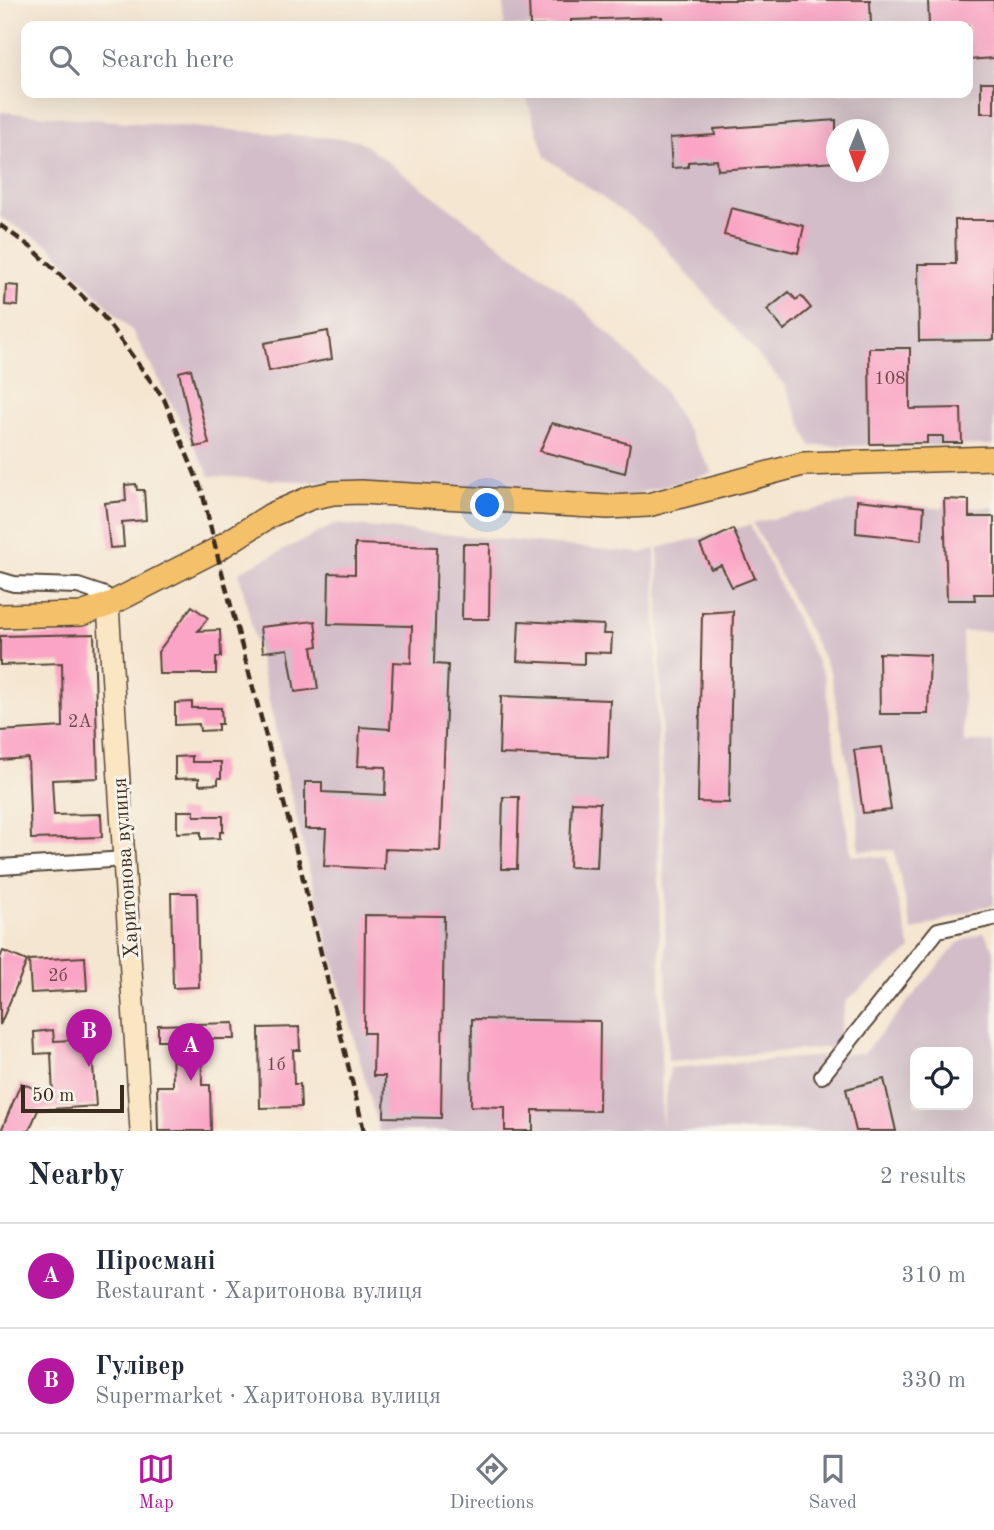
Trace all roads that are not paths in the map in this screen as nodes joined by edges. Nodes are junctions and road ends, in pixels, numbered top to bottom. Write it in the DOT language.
graph roads {
  1 [pos="994,458"];
  2 [pos="0,580"];
  3 [pos="108,606"];
  4 [pos="0,616"];
  5 [pos="125,859"];
  6 [pos="0,867"];
  7 [pos="994,918"];
  8 [pos="822,1076"];
  9 [pos="141,1131"];
  1 -- 3 [label="main road"];
  2 -- 3 [label="street"];
  3 -- 4 [label="main road"];
  3 -- 5 [label="street, Харитонова вулиця"];
  5 -- 6 [label="street"];
  5 -- 9 [label="street, Харитонова вулиця"];
  7 -- 8 [label="street"];
}
